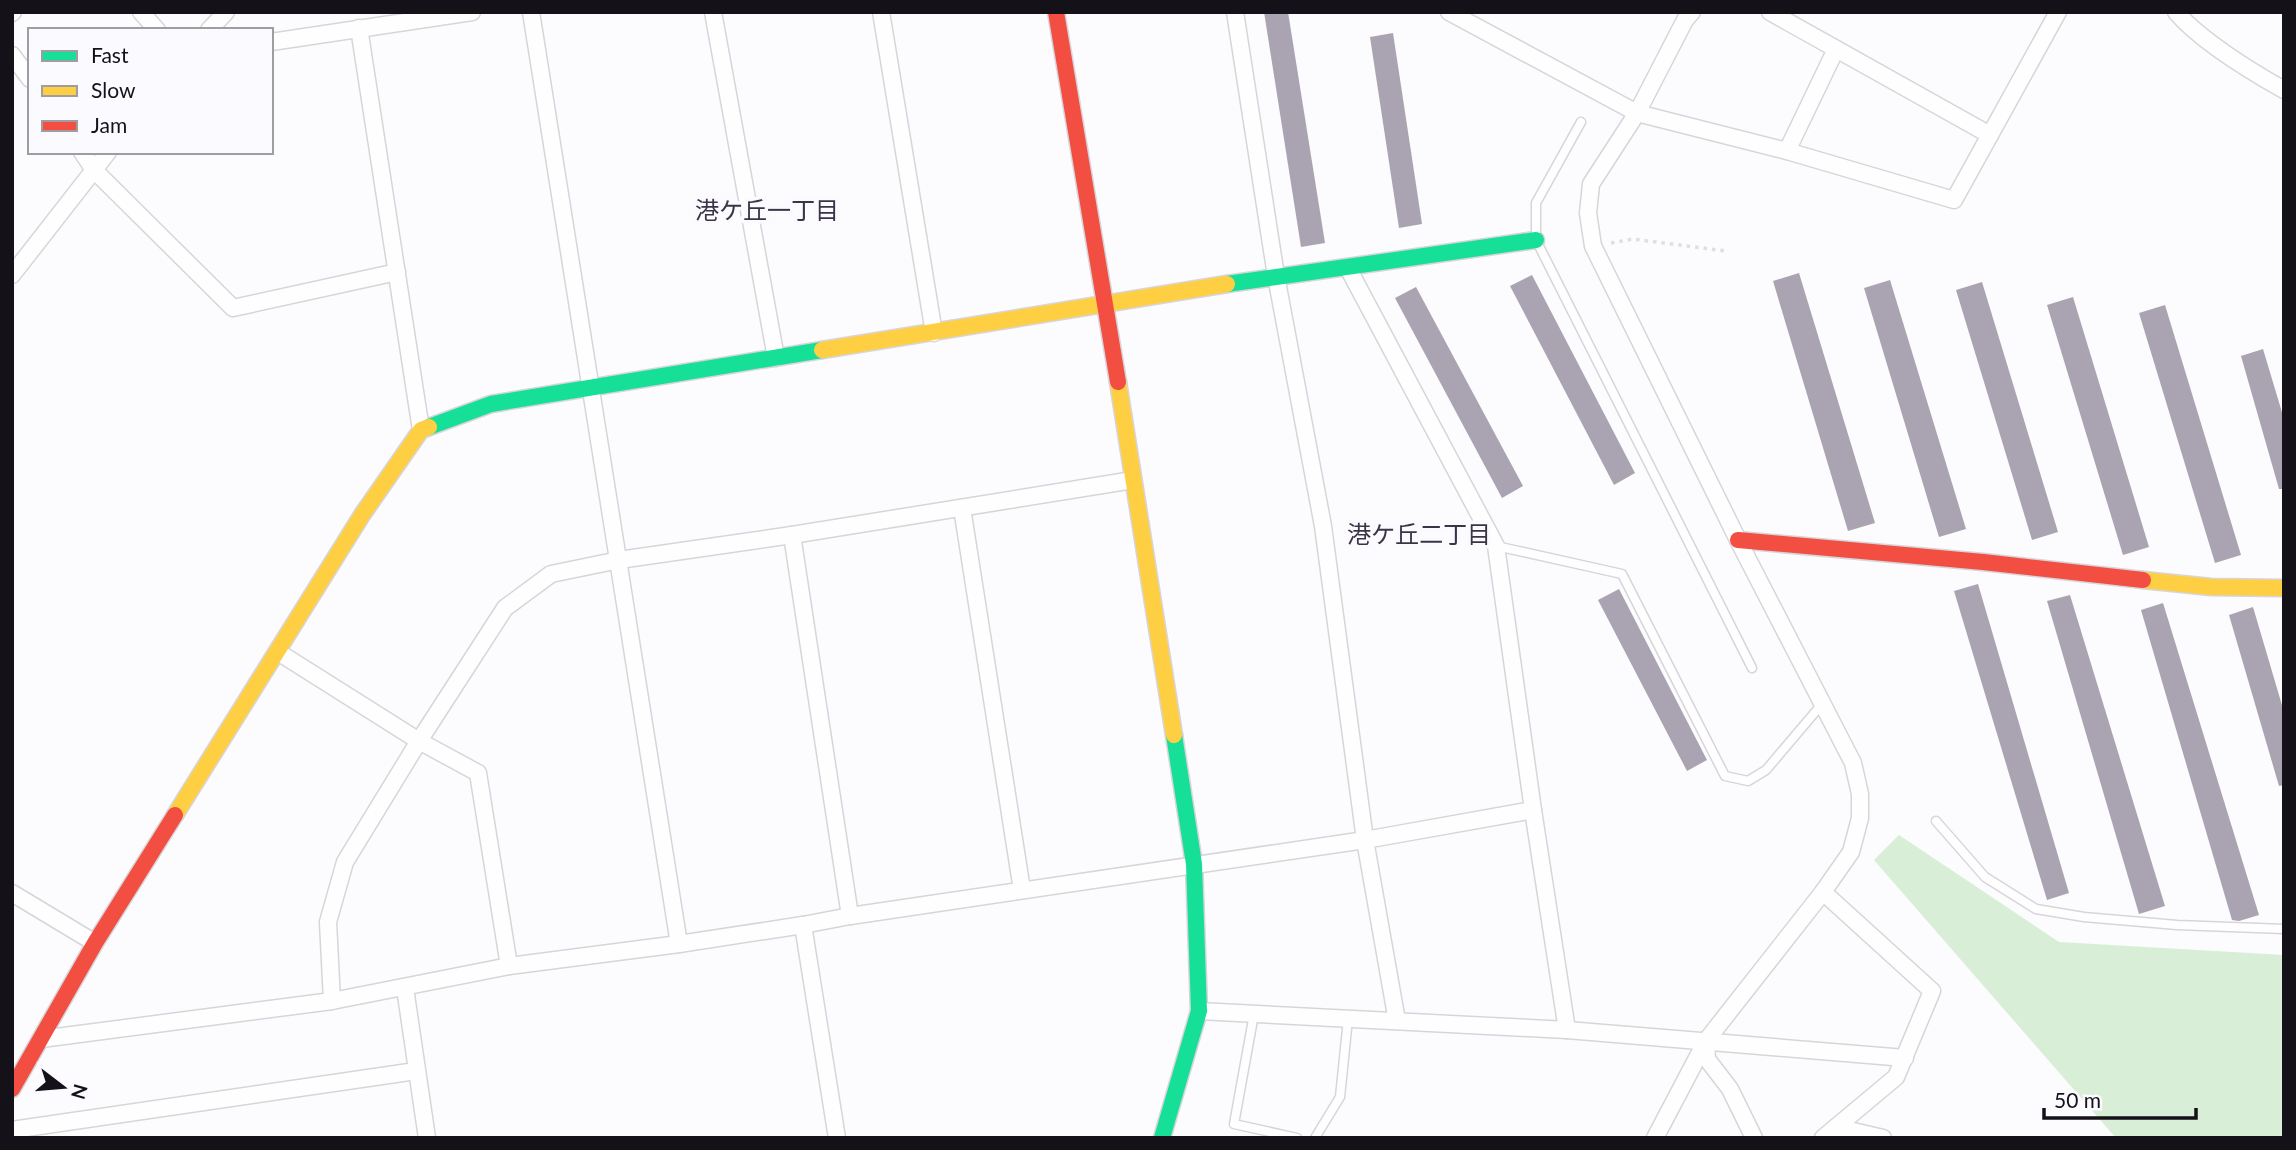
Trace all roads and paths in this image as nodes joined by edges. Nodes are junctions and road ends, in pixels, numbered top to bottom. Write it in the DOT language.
graph roads {
  1 [pos="141,12"];
  2 [pos="226,12"];
  3 [pos="472,12"];
  4 [pos="531,12"];
  5 [pos="713,12"];
  6 [pos="881,12"];
  7 [pos="1056,12"];
  8 [pos="1235,12"];
  9 [pos="1449,12"];
  10 [pos="1692,12"];
  11 [pos="1770,12"];
  12 [pos="2058,12"];
  13 [pos="2176,12"];
  14 [pos="1474,18"];
  15 [pos="155,28"];
  16 [pos="211,28"];
  17 [pos="359,28"];
  18 [pos="273,42"];
  19 [pos="1836,49"];
  20 [pos="12,55"];
  21 [pos="28,76"];
  22 [pos="2284,90"];
  23 [pos="1637,113"];
  24 [pos="1581,122"];
  25 [pos="1990,135"];
  26 [pos="1787,151"];
  27 [pos="83,154"];
  28 [pos="106,154"];
  29 [pos="94,170"];
  30 [pos="1536,240"];
  31 [pos="1592,246"];
  32 [pos="1726,251"];
  33 [pos="1348,268"];
  34 [pos="397,272"];
  35 [pos="12,275"];
  36 [pos="1276,276"];
  37 [pos="1106,305"];
  38 [pos="934,333"];
  39 [pos="776,358"];
  40 [pos="591,388"];
  41 [pos="421,430"];
  42 [pos="1133,481"];
  43 [pos="962,508"];
  44 [pos="792,535"];
  45 [pos="1738,540"];
  46 [pos="1496,547"];
  47 [pos="619,560"];
  48 [pos="2284,588"];
  49 [pos="278,652"];
  50 [pos="1752,668"];
  51 [pos="1822,704"];
  52 [pos="419,741"];
  53 [pos="1533,810"];
  54 [pos="1936,821"];
  55 [pos="1365,840"];
  56 [pos="1194,864"];
  57 [pos="1022,890"];
  58 [pos="1823,892"];
  59 [pos="12,893"];
  60 [pos="850,916"];
  61 [pos="803,925"];
  62 [pos="2284,929"];
  63 [pos="95,943"];
  64 [pos="679,944"];
  65 [pos="509,966"];
  66 [pos="405,988"];
  67 [pos="332,1002"];
  68 [pos="1199,1012"];
  69 [pos="1254,1014"];
  70 [pos="1348,1018"];
  71 [pos="1396,1021"];
  72 [pos="1567,1030"];
  73 [pos="41,1039"];
  74 [pos="1706,1041"];
  75 [pos="1905,1058"];
  76 [pos="416,1071"];
  77 [pos="12,1089"];
  78 [pos="1836,1127"];
  79 [pos="12,1130"];
  80 [pos="428,1138"];
  81 [pos="836,1138"];
  82 [pos="1162,1138"];
  83 [pos="1297,1138"];
  84 [pos="1315,1138"];
  85 [pos="1655,1138"];
  86 [pos="1754,1138"];
  87 [pos="1823,1138"];
  88 [pos="1883,1138"];
  1 -- 15 [label="street"];
  2 -- 16 [label="street"];
  3 -- 17 [label="street"];
  4 -- 40 [label="street"];
  5 -- 39 [label="street"];
  6 -- 38 [label="street"];
  7 -- 37 [label="street"];
  8 -- 36 [label="street"];
  9 -- 14 [label="street"];
  10 -- 23 [label="street"];
  11 -- 19 [label="street"];
  12 -- 25 [label="street"];
  13 -- 22 [label="street"];
  14 -- 23 [label="street"];
  17 -- 18 [label="street"];
  17 -- 34 [label="street"];
  19 -- 25 [label="street"];
  19 -- 26 [label="street"];
  20 -- 21 [label="street"];
  23 -- 26 [label="street"];
  23 -- 31 [label="street"];
  24 -- 30 [label="lane"];
  25 -- 26 [label="street"];
  27 -- 29 [label="street"];
  28 -- 29 [label="street"];
  29 -- 34 [label="street"];
  29 -- 35 [label="street"];
  30 -- 33 [label="street"];
  30 -- 50 [label="lane"];
  31 -- 32 [label="path"];
  31 -- 45 [label="street"];
  33 -- 36 [label="street"];
  33 -- 46 [label="street"];
  34 -- 41 [label="street"];
  36 -- 37 [label="street"];
  36 -- 55 [label="street"];
  37 -- 38 [label="street"];
  37 -- 42 [label="street"];
  38 -- 39 [label="street"];
  39 -- 40 [label="street"];
  40 -- 41 [label="street"];
  40 -- 47 [label="street"];
  41 -- 49 [label="street"];
  42 -- 43 [label="street"];
  42 -- 56 [label="street"];
  43 -- 44 [label="street"];
  43 -- 57 [label="street"];
  44 -- 47 [label="street"];
  44 -- 60 [label="street"];
  45 -- 48 [label="street"];
  45 -- 51 [label="street"];
  46 -- 51 [label="lane"];
  46 -- 53 [label="street"];
  47 -- 52 [label="street"];
  47 -- 64 [label="street"];
  49 -- 52 [label="street"];
  49 -- 63 [label="street"];
  51 -- 58 [label="street"];
  52 -- 65 [label="street"];
  52 -- 67 [label="street"];
  53 -- 55 [label="street"];
  53 -- 72 [label="street"];
  54 -- 62 [label="lane"];
  55 -- 56 [label="street"];
  55 -- 71 [label="street"];
  56 -- 57 [label="street"];
  56 -- 68 [label="street"];
  57 -- 60 [label="street"];
  58 -- 74 [label="street"];
  58 -- 75 [label="street"];
  59 -- 63 [label="street"];
  60 -- 61 [label="street"];
  61 -- 64 [label="street"];
  61 -- 81 [label="street"];
  63 -- 73 [label="street"];
  64 -- 65 [label="street"];
  65 -- 66 [label="street"];
  66 -- 67 [label="street"];
  66 -- 76 [label="street"];
  67 -- 73 [label="street"];
  68 -- 69 [label="street"];
  68 -- 82 [label="street"];
  69 -- 70 [label="street"];
  69 -- 83 [label="lane"];
  70 -- 71 [label="street"];
  70 -- 84 [label="lane"];
  71 -- 72 [label="street"];
  72 -- 74 [label="street"];
  73 -- 77 [label="street"];
  74 -- 75 [label="street"];
  74 -- 85 [label="street"];
  74 -- 86 [label="street"];
  75 -- 78 [label="street"];
  76 -- 79 [label="street"];
  76 -- 80 [label="street"];
  78 -- 87 [label="street"];
  78 -- 88 [label="street"];
}
